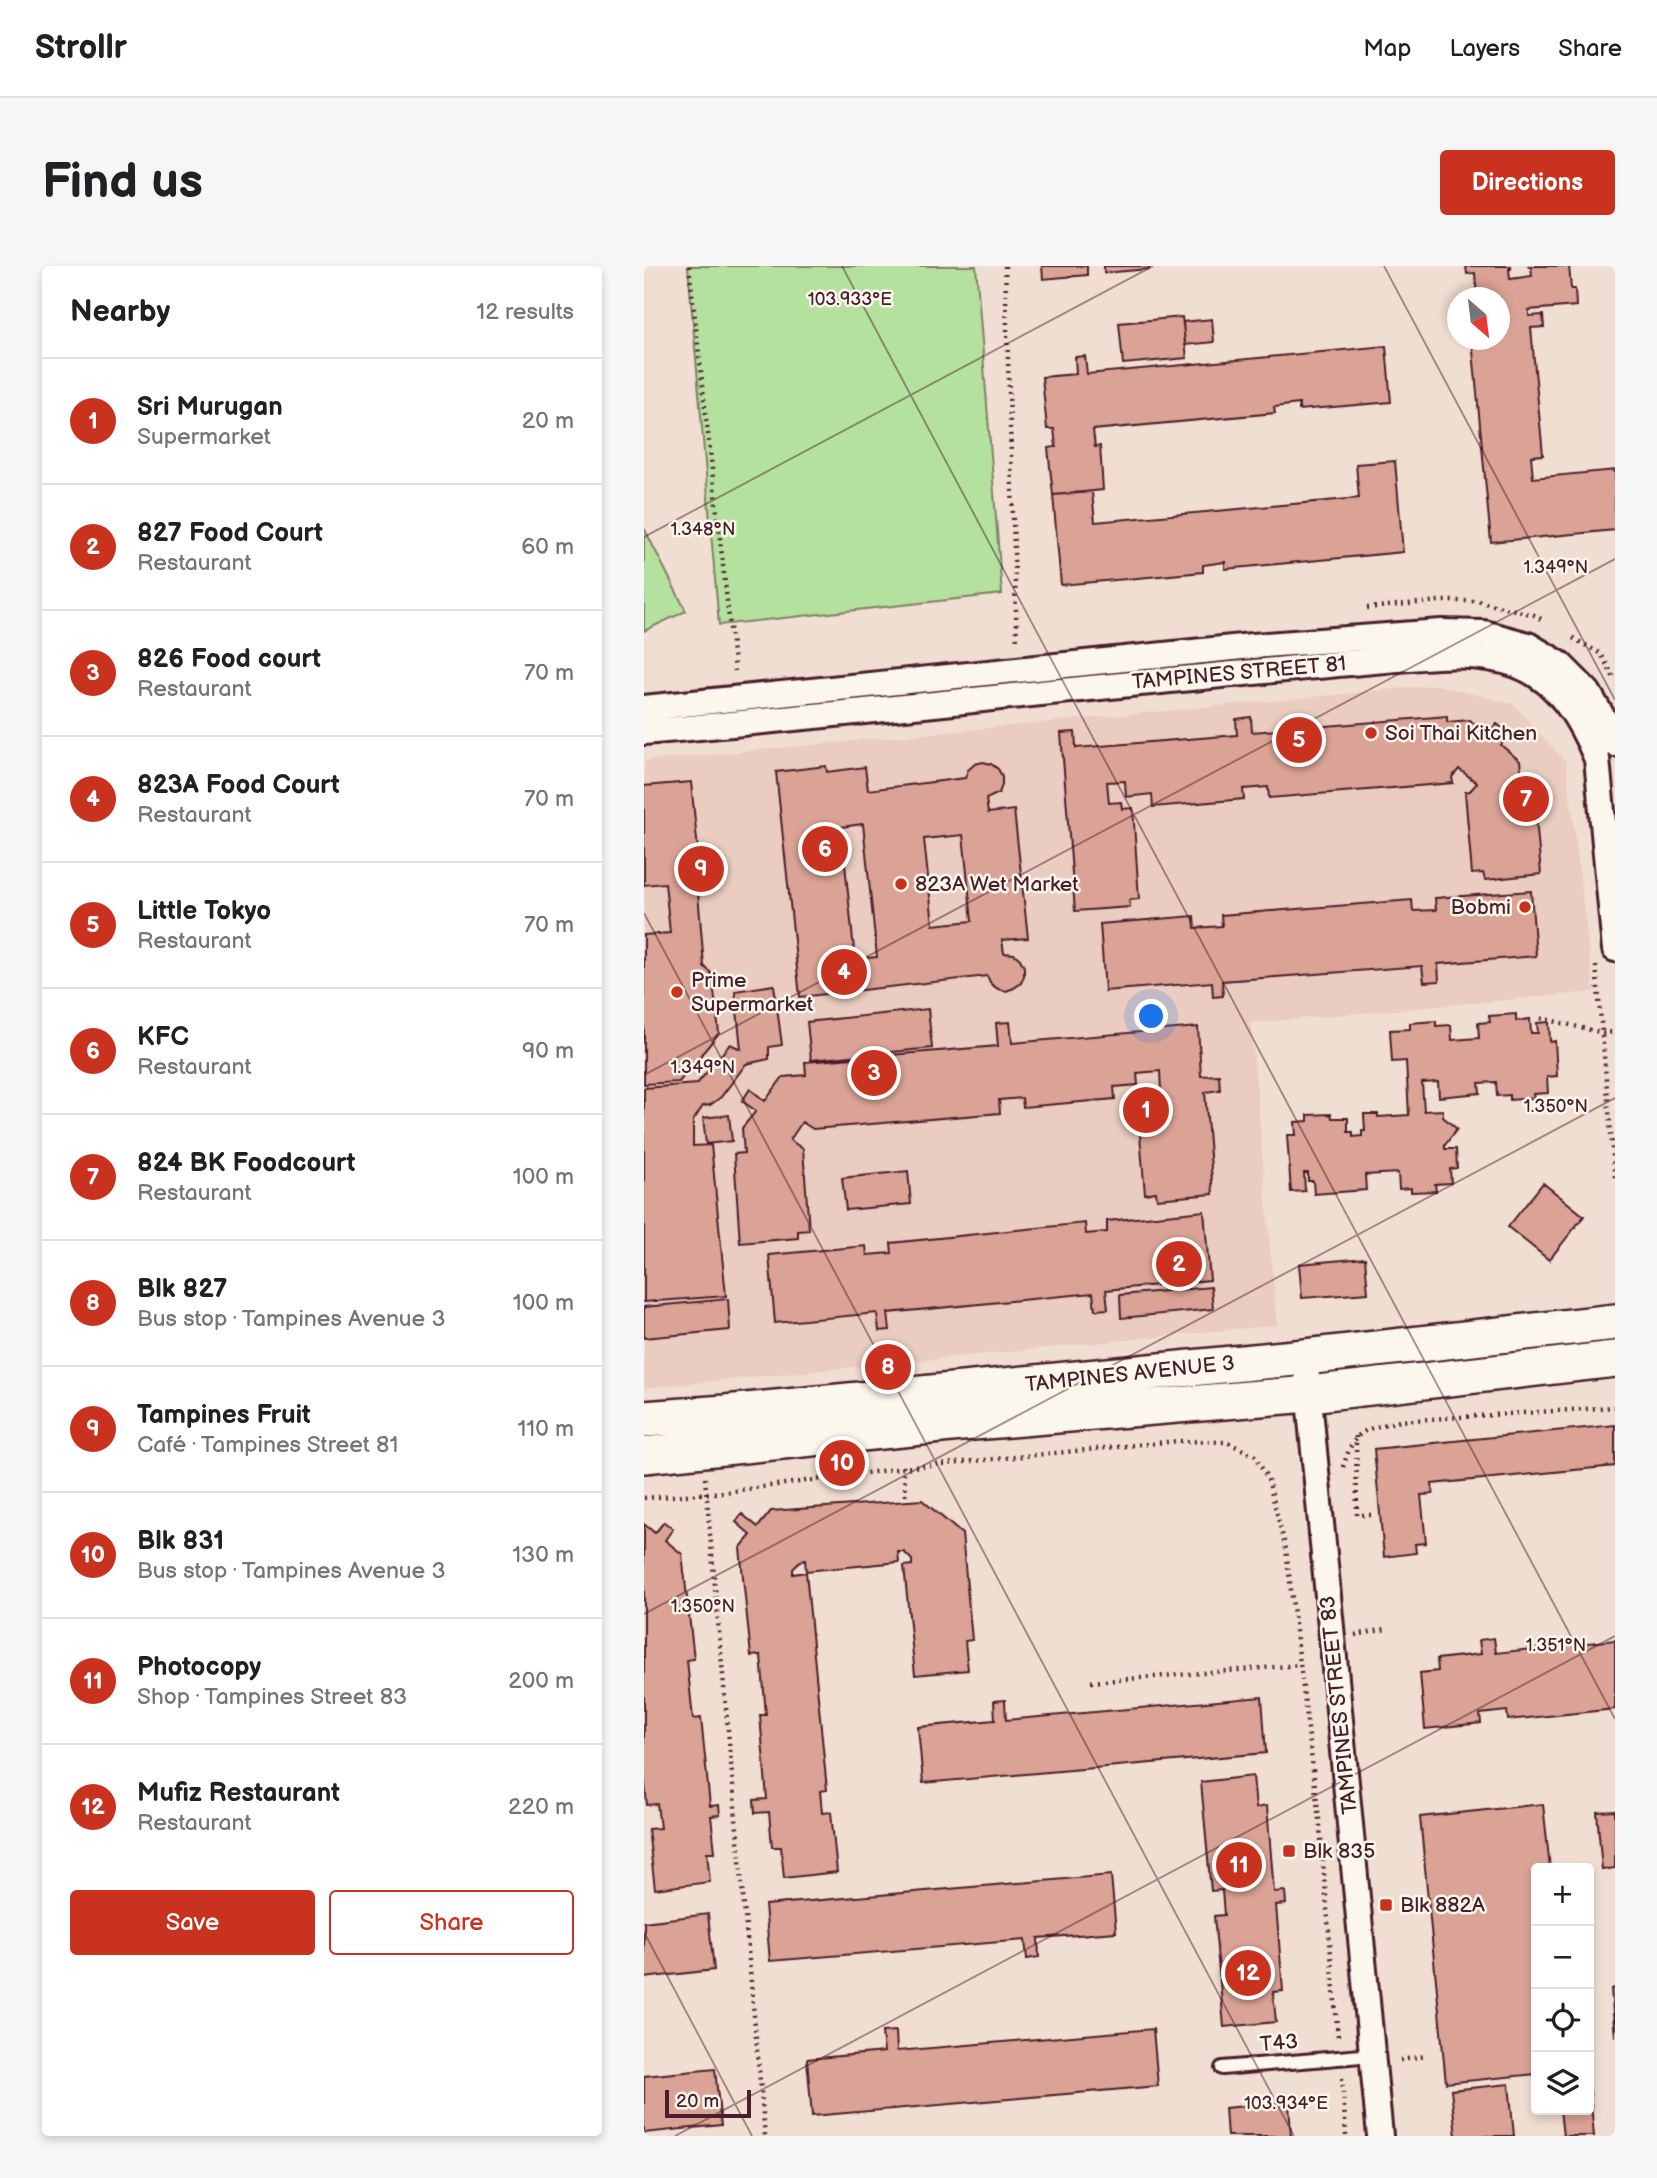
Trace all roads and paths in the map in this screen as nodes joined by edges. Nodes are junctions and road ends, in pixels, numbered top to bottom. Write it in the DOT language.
graph roads {
  1 [pos="689,266"];
  2 [pos="1004,266"];
  3 [pos="1017,643"];
  4 [pos="746,669"];
  5 [pos="644,708"];
  6 [pos="644,732"];
  7 [pos="1615,744"];
  8 [pos="1605,956"];
  9 [pos="1541,1018"];
  10 [pos="1615,1032"];
  11 [pos="1603,1033"];
  12 [pos="1615,1178"];
  13 [pos="1615,1322"];
  14 [pos="1305,1357"];
  15 [pos="1615,1359"];
  16 [pos="1309,1394"];
  17 [pos="1615,1407"];
  18 [pos="644,1419"];
  19 [pos="1356,1436"];
  20 [pos="1345,1445"];
  21 [pos="702,1449"];
  22 [pos="644,1455"];
  23 [pos="903,1468"];
  24 [pos="706,1494"];
  25 [pos="906,1497"];
  26 [pos="644,1498"];
  27 [pos="1372,1515"];
  28 [pos="1386,1629"];
  29 [pos="1359,1634"];
  30 [pos="1300,1665"];
  31 [pos="1091,1682"];
  32 [pos="1373,2055"];
  33 [pos="1426,2056"];
  34 [pos="1340,2057"];
  35 [pos="1406,2059"];
  36 [pos="1222,2068"];
  37 [pos="765,2136"];
  38 [pos="1346,2136"];
  39 [pos="1380,2136"];
  1 -- 4 [label="path"];
  2 -- 3 [label="path"];
  5 -- 7 [label="street, TAMPINES STREET 81"];
  6 -- 8 [label="street, TAMPINES STREET 81"];
  8 -- 11 [label="path"];
  9 -- 11 [label="path"];
  10 -- 11 [label="path"];
  11 -- 12 [label="path"];
  13 -- 14 [label="street, TAMPINES AVENUE 3"];
  14 -- 16 [label="street, TAMPINES STREET 83"];
  14 -- 18 [label="street, TAMPINES AVENUE 3"];
  15 -- 16 [label="street, TAMPINES AVENUE 3"];
  16 -- 21 [label="street, TAMPINES AVENUE 3"];
  16 -- 32 [label="street, TAMPINES STREET 83"];
  17 -- 19 [label="path"];
  19 -- 20 [label="path"];
  19 -- 27 [label="path"];
  21 -- 22 [label="street, TAMPINES AVENUE 3"];
  21 -- 24 [label="path"];
  23 -- 24 [label="path"];
  23 -- 25 [label="path"];
  23 -- 30 [label="path"];
  24 -- 26 [label="path"];
  24 -- 37 [label="path"];
  28 -- 29 [label="path"];
  30 -- 31 [label="path"];
  30 -- 34 [label="path"];
  32 -- 34 [label="lane, T43"];
  32 -- 39 [label="street, TAMPINES STREET 83"];
  33 -- 35 [label="path"];
  34 -- 36 [label="lane, T43"];
  34 -- 38 [label="path"];
}
